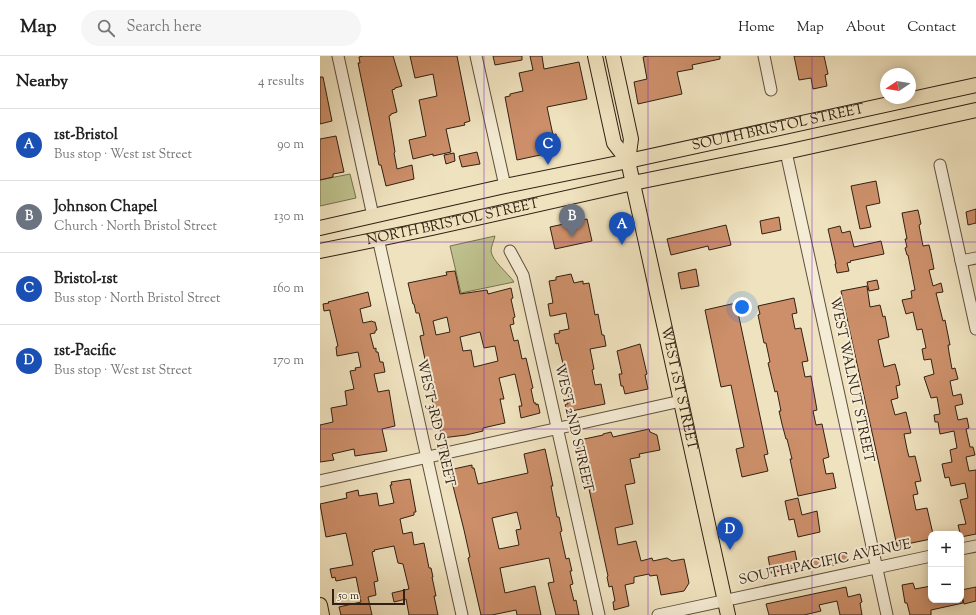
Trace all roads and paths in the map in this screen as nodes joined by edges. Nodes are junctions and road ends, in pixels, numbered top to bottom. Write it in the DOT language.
graph roads {
  1 [pos="338,56"];
  2 [pos="476,56"];
  3 [pos="595,56"];
  4 [pos="613,56"];
  5 [pos="764,56"];
  6 [pos="976,85"];
  7 [pos="772,90"];
  8 [pos="976,110"];
  9 [pos="786,152"];
  10 [pos="628,161"];
  11 [pos="940,165"];
  12 [pos="633,183"];
  13 [pos="504,186"];
  14 [pos="373,216"];
  15 [pos="320,228"];
  16 [pos="378,238"];
  17 [pos="320,250"];
  18 [pos="510,251"];
  19 [pos="976,258"];
  20 [pos="961,261"];
  21 [pos="976,329"];
  22 [pos="681,401"];
  23 [pos="557,428"];
  24 [pos="427,456"];
  25 [pos="320,481"];
  26 [pos="976,546"];
  27 [pos="964,548"];
  28 [pos="928,557"];
  29 [pos="876,568"];
  30 [pos="725,600"];
  31 [pos="320,605"];
  32 [pos="322,615"];
  33 [pos="462,615"];
  34 [pos="599,615"];
  35 [pos="658,615"];
  36 [pos="728,615"];
  37 [pos="887,615"];
  1 -- 14 [label="street"];
  2 -- 13 [label="street"];
  3 -- 10 [label="main road, WEST 1ST STREET"];
  4 -- 10 [label="main road, WEST 1ST STREET"];
  5 -- 7 [label="street"];
  6 -- 10 [label="main road, SOUTH BRISTOL STREET"];
  8 -- 9 [label="main road, SOUTH BRISTOL STREET"];
  9 -- 12 [label="main road, SOUTH BRISTOL STREET"];
  9 -- 29 [label="street, WEST WALNUT STREET"];
  10 -- 12 [label="main road, WEST 1ST STREET"];
  10 -- 13 [label="main road, NORTH BRISTOL STREET"];
  11 -- 20 [label="street"];
  12 -- 16 [label="main road, NORTH BRISTOL STREET"];
  12 -- 22 [label="main road, WEST 1ST STREET"];
  13 -- 14 [label="main road, NORTH BRISTOL STREET"];
  14 -- 15 [label="main road, NORTH BRISTOL STREET"];
  16 -- 17 [label="main road, NORTH BRISTOL STREET"];
  16 -- 24 [label="street, WEST 3RD STREET"];
  18 -- 23 [label="street, WEST 2ND STREET"];
  19 -- 20 [label="street"];
  20 -- 21 [label="street"];
  22 -- 23 [label="street"];
  22 -- 30 [label="main road, WEST 1ST STREET"];
  23 -- 24 [label="street"];
  23 -- 34 [label="street, WEST 2ND STREET"];
  24 -- 25 [label="street"];
  24 -- 33 [label="street, WEST 3RD STREET"];
  26 -- 27 [label="street"];
  28 -- 29 [label="street, SOUTH PACIFIC AVENUE"];
  29 -- 30 [label="street, SOUTH PACIFIC AVENUE"];
  29 -- 37 [label="street, WEST WALNUT STREET"];
  30 -- 35 [label="street, SOUTH PACIFIC AVENUE"];
  30 -- 36 [label="main road, WEST 1ST STREET"];
  31 -- 32 [label="main road"];
}
